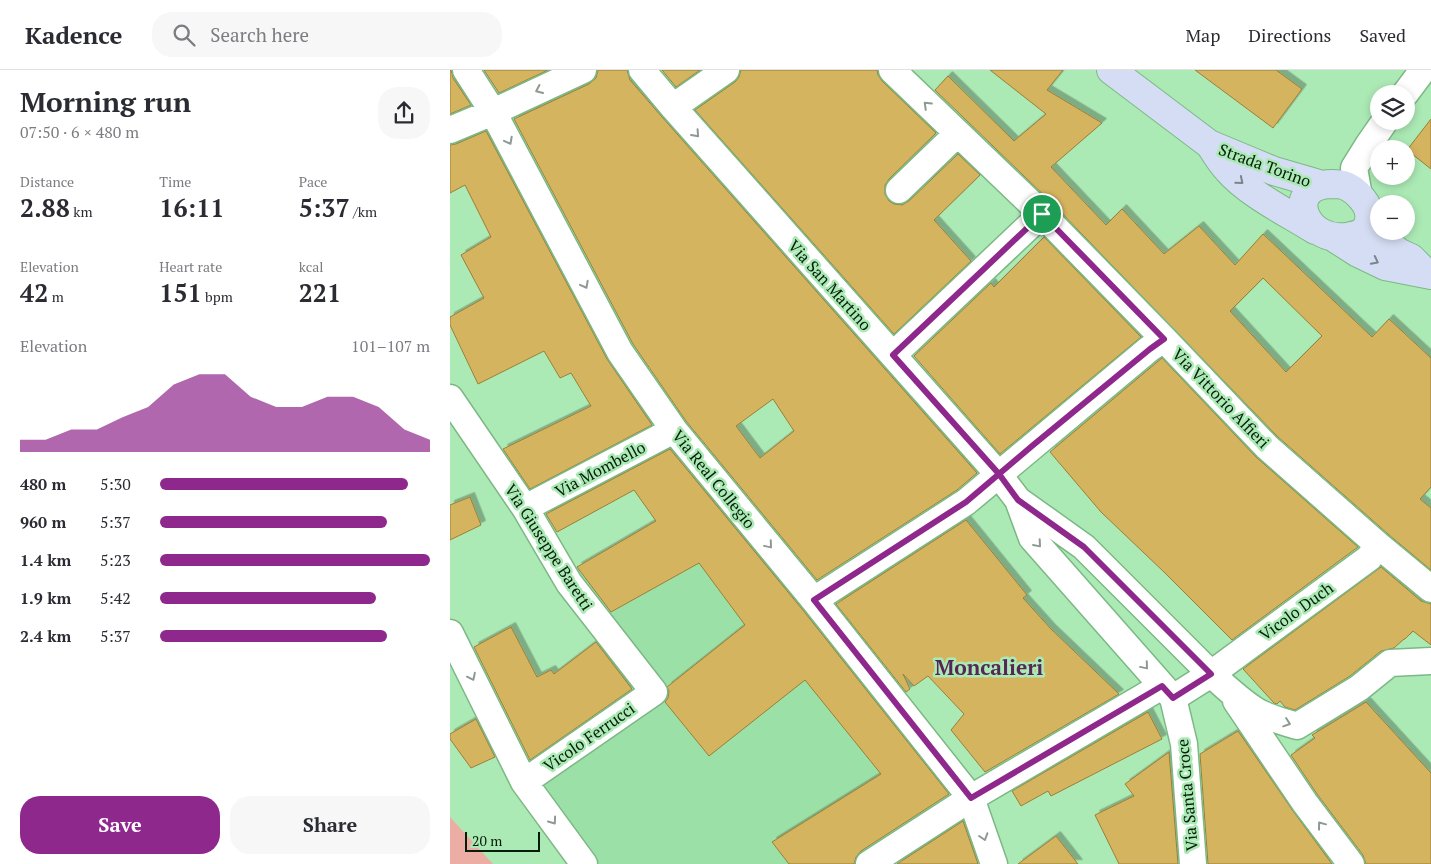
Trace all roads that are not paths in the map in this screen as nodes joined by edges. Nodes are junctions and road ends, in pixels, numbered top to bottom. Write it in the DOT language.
graph roads {
  1 [pos="466,70"];
  2 [pos="583,70"];
  3 [pos="642,70"];
  4 [pos="726,70"];
  5 [pos="892,70"];
  6 [pos="1111,70"];
  7 [pos="1423,70"];
  8 [pos="1412,85"];
  9 [pos="672,107"];
  10 [pos="493,112"];
  11 [pos="450,130"];
  12 [pos="1379,130"];
  13 [pos="957,134"];
  14 [pos="1209,144"];
  15 [pos="1369,144"];
  16 [pos="1325,184"];
  17 [pos="899,190"];
  18 [pos="1365,206"];
  19 [pos="1042,214"];
  20 [pos="1326,235"];
  21 [pos="1429,275"];
  22 [pos="1164,339"];
  23 [pos="893,355"];
  24 [pos="450,398"];
  25 [pos="674,430"];
  26 [pos="999,474"];
  27 [pos="1018,500"];
  28 [pos="526,508"];
  29 [pos="1378,545"];
  30 [pos="1431,589"];
  31 [pos="814,600"];
  32 [pos="450,633"];
  33 [pos="1431,661"];
  34 [pos="1220,682"];
  35 [pos="654,692"];
  36 [pos="1167,692"];
  37 [pos="524,782"];
  38 [pos="971,798"];
  39 [pos="584,864"];
  40 [pos="869,864"];
  41 [pos="994,864"];
  42 [pos="1193,864"];
  43 [pos="1350,864"];
  1 -- 10 [label="street, Via Real Collegio"];
  2 -- 10 [label="street, one-way"];
  3 -- 9 [label="street, Via San Martino"];
  4 -- 9 [label="street"];
  13 -- 5 [label="street, Via Vittorio Alfieri, one-way"];
  6 -- 14 [label="main road, Strada Torino"];
  7 -- 8 [label="street"];
  9 -- 23 [label="street, Via San Martino, one-way"];
  10 -- 11 [label="street"];
  10 -- 25 [label="street, Via Real Collegio, one-way"];
  12 -- 15 [label="street"];
  13 -- 17 [label="street"];
  13 -- 19 [label="street, Via Vittorio Alfieri"];
  14 -- 16 [label="main road, Strada Torino"];
  14 -- 20 [label="main road, Strada Torino, one-way"];
  15 -- 16 [label="street"];
  15 -- 18 [label="street"];
  16 -- 18 [label="main road, Strada Torino"];
  16 -- 20 [label="main road, Strada Torino"];
  18 -- 20 [label="main road"];
  18 -- 21 [label="main road, Strada Torino"];
  19 -- 22 [label="street, Via Vittorio Alfieri"];
  19 -- 23 [label="street"];
  20 -- 21 [label="main road, Strada Torino, one-way"];
  22 -- 26 [label="street"];
  22 -- 29 [label="street, Via Vittorio Alfieri"];
  23 -- 26 [label="street, Via San Martino"];
  24 -- 28 [label="street, Via Giuseppe Baretti"];
  25 -- 28 [label="street, Via Mombello"];
  25 -- 31 [label="street, Via Real Collegio, one-way"];
  26 -- 27 [label="street, Via San Martino"];
  26 -- 31 [label="street"];
  27 -- 34 [label="street"];
  27 -- 36 [label="street, one-way"];
  28 -- 35 [label="street, Via Giuseppe Baretti"];
  29 -- 30 [label="street, Via Vittorio Alfieri"];
  29 -- 34 [label="street, Vicolo Duch"];
  31 -- 38 [label="street, Via Real Collegio"];
  32 -- 37 [label="street, one-way"];
  34 -- 33 [label="street, one-way"];
  34 -- 36 [label="street, Vicolo Duch"];
  43 -- 34 [label="street, one-way"];
  35 -- 37 [label="street, Vicolo Ferrucci"];
  36 -- 38 [label="street, Vicolo Duch"];
  36 -- 42 [label="street, Via Santa Croce"];
  37 -- 39 [label="street, one-way"];
  38 -- 40 [label="street, Vicolo Duch"];
  38 -- 41 [label="street, Via Real Collegio, one-way"];
}
